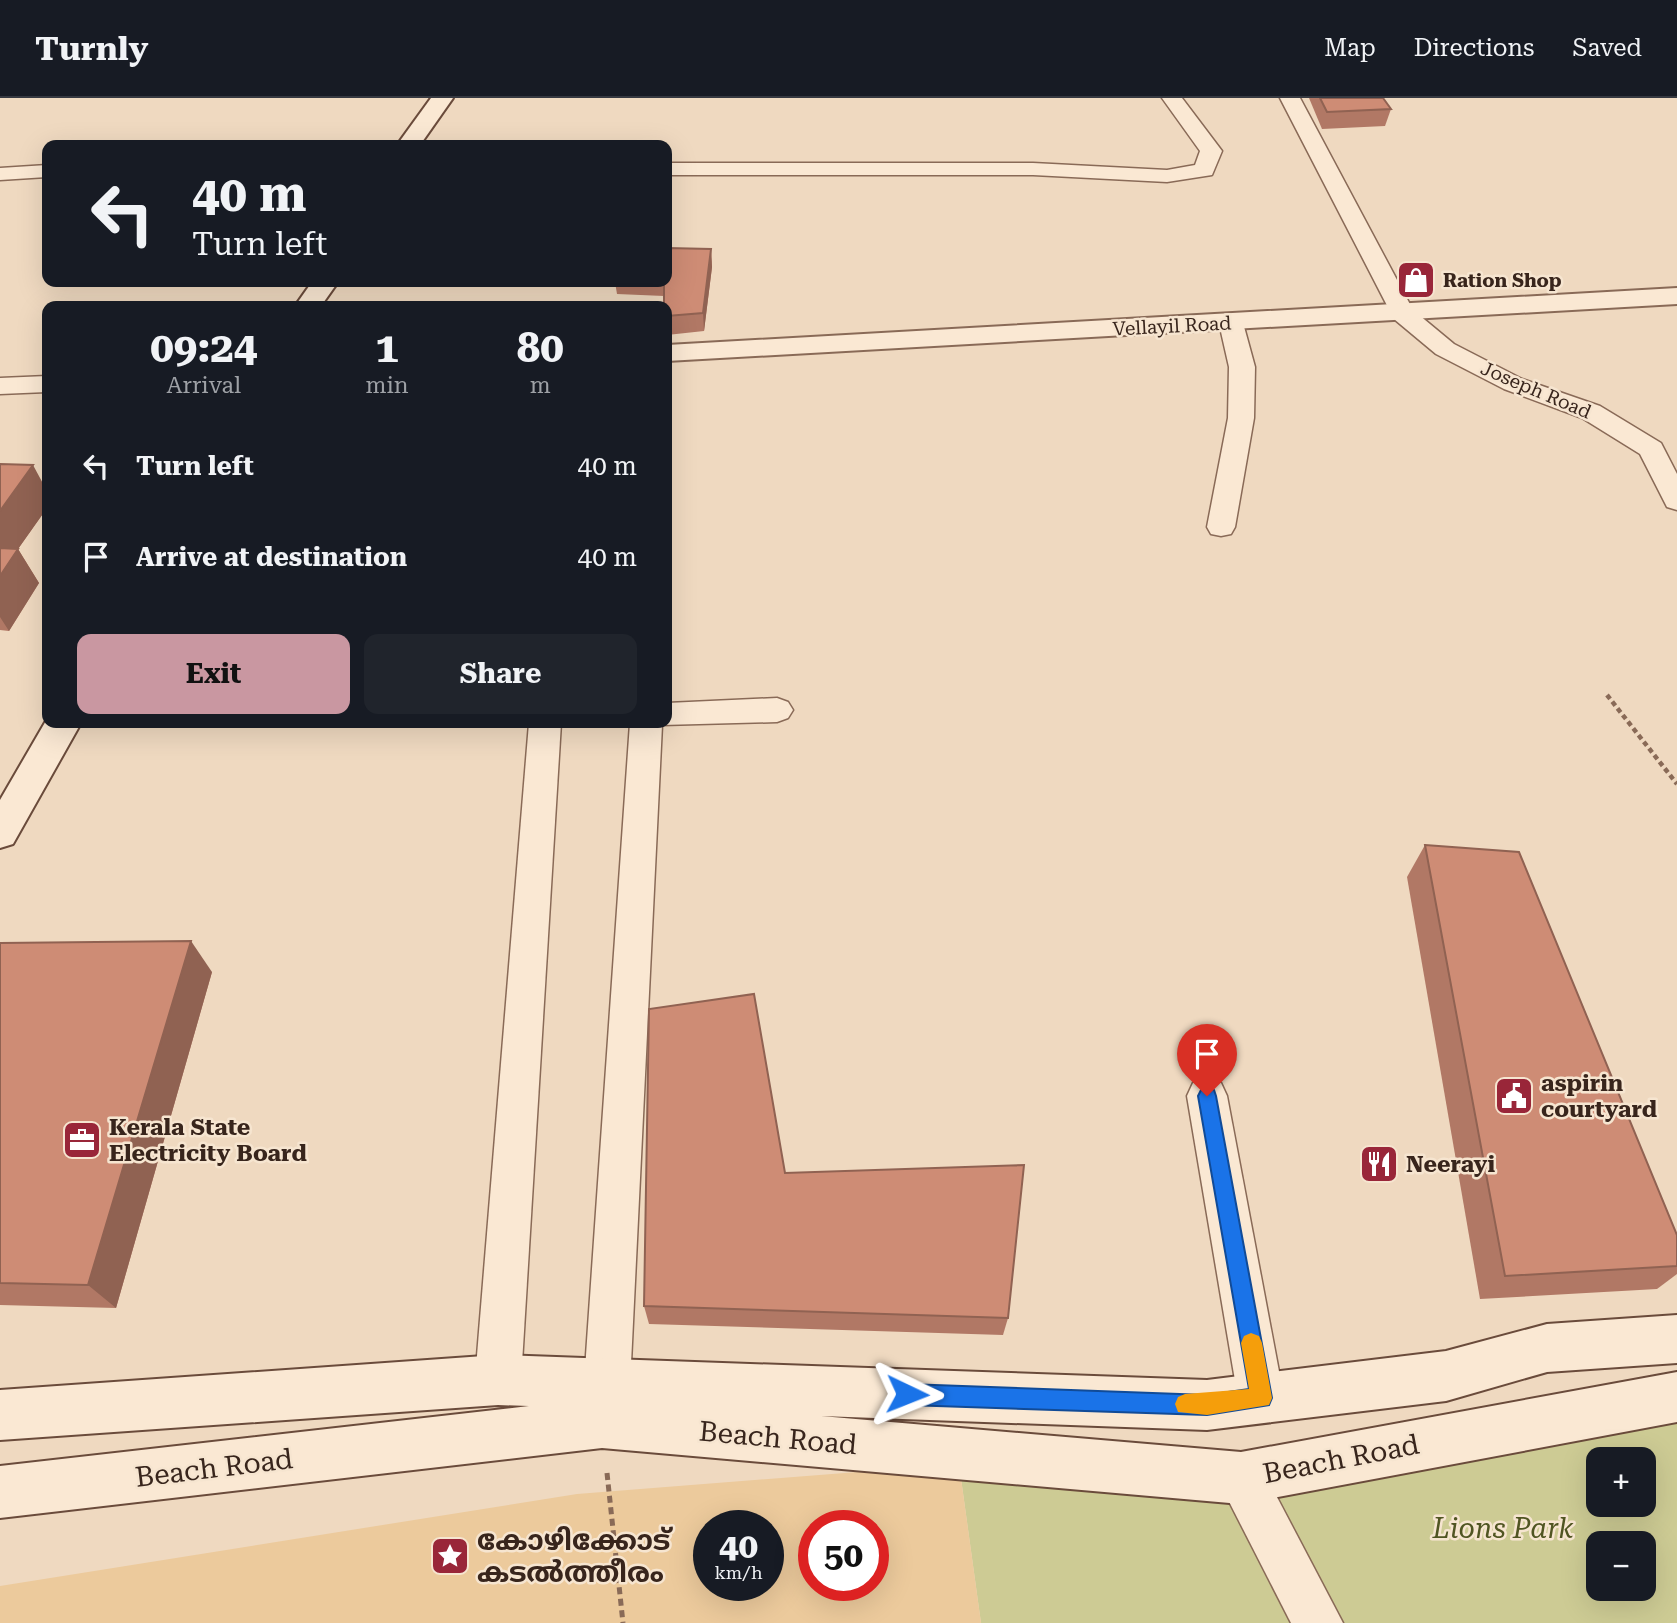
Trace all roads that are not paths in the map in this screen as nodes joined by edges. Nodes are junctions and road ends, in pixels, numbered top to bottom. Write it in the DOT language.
graph roads {
  1 [pos="442,98"];
  2 [pos="1172,98"];
  3 [pos="1290,98"];
  4 [pos="412,140"];
  5 [pos="672,169"];
  6 [pos="42,171"];
  7 [pos="0,174"];
  8 [pos="1677,296"];
  9 [pos="1403,314"];
  10 [pos="1231,323"];
  11 [pos="672,353"];
  12 [pos="42,384"];
  13 [pos="0,386"];
  14 [pos="1677,501"];
  15 [pos="1221,527"];
  16 [pos="777,710"];
  17 [pos="672,715"];
  18 [pos="59,728"];
  19 [pos="545,728"];
  20 [pos="646,728"];
  21 [pos="0,833"];
  22 [pos="1207,1096"];
  23 [pos="1677,1339"];
  24 [pos="498,1380"];
  25 [pos="1677,1397"];
  26 [pos="1261,1398"];
  27 [pos="605,1403"];
  28 [pos="0,1415"];
  29 [pos="1241,1478"];
  30 [pos="0,1492"];
  31 [pos="1318,1623"];
  1 -- 4 [label="main road"];
  2 -- 5 [label="street"];
  3 -- 9 [label="street, Joseph Road"];
  6 -- 7 [label="street"];
  8 -- 9 [label="main road, Vellayil Road"];
  9 -- 10 [label="main road, Vellayil Road"];
  9 -- 14 [label="street, Joseph Road"];
  10 -- 11 [label="main road, Vellayil Road"];
  10 -- 15 [label="street"];
  12 -- 13 [label="street"];
  16 -- 17 [label="street"];
  18 -- 21 [label="main road"];
  19 -- 24 [label="street"];
  20 -- 27 [label="street"];
  22 -- 26 [label="street"];
  23 -- 26 [label="main road, Beach Road"];
  24 -- 27 [label="main road, Beach Road"];
  24 -- 28 [label="main road, Beach Road"];
  25 -- 29 [label="main road, Beach Road"];
  26 -- 27 [label="main road, Beach Road"];
  27 -- 29 [label="main road, Beach Road"];
  27 -- 30 [label="main road, Beach Road"];
  29 -- 31 [label="street"];
}
